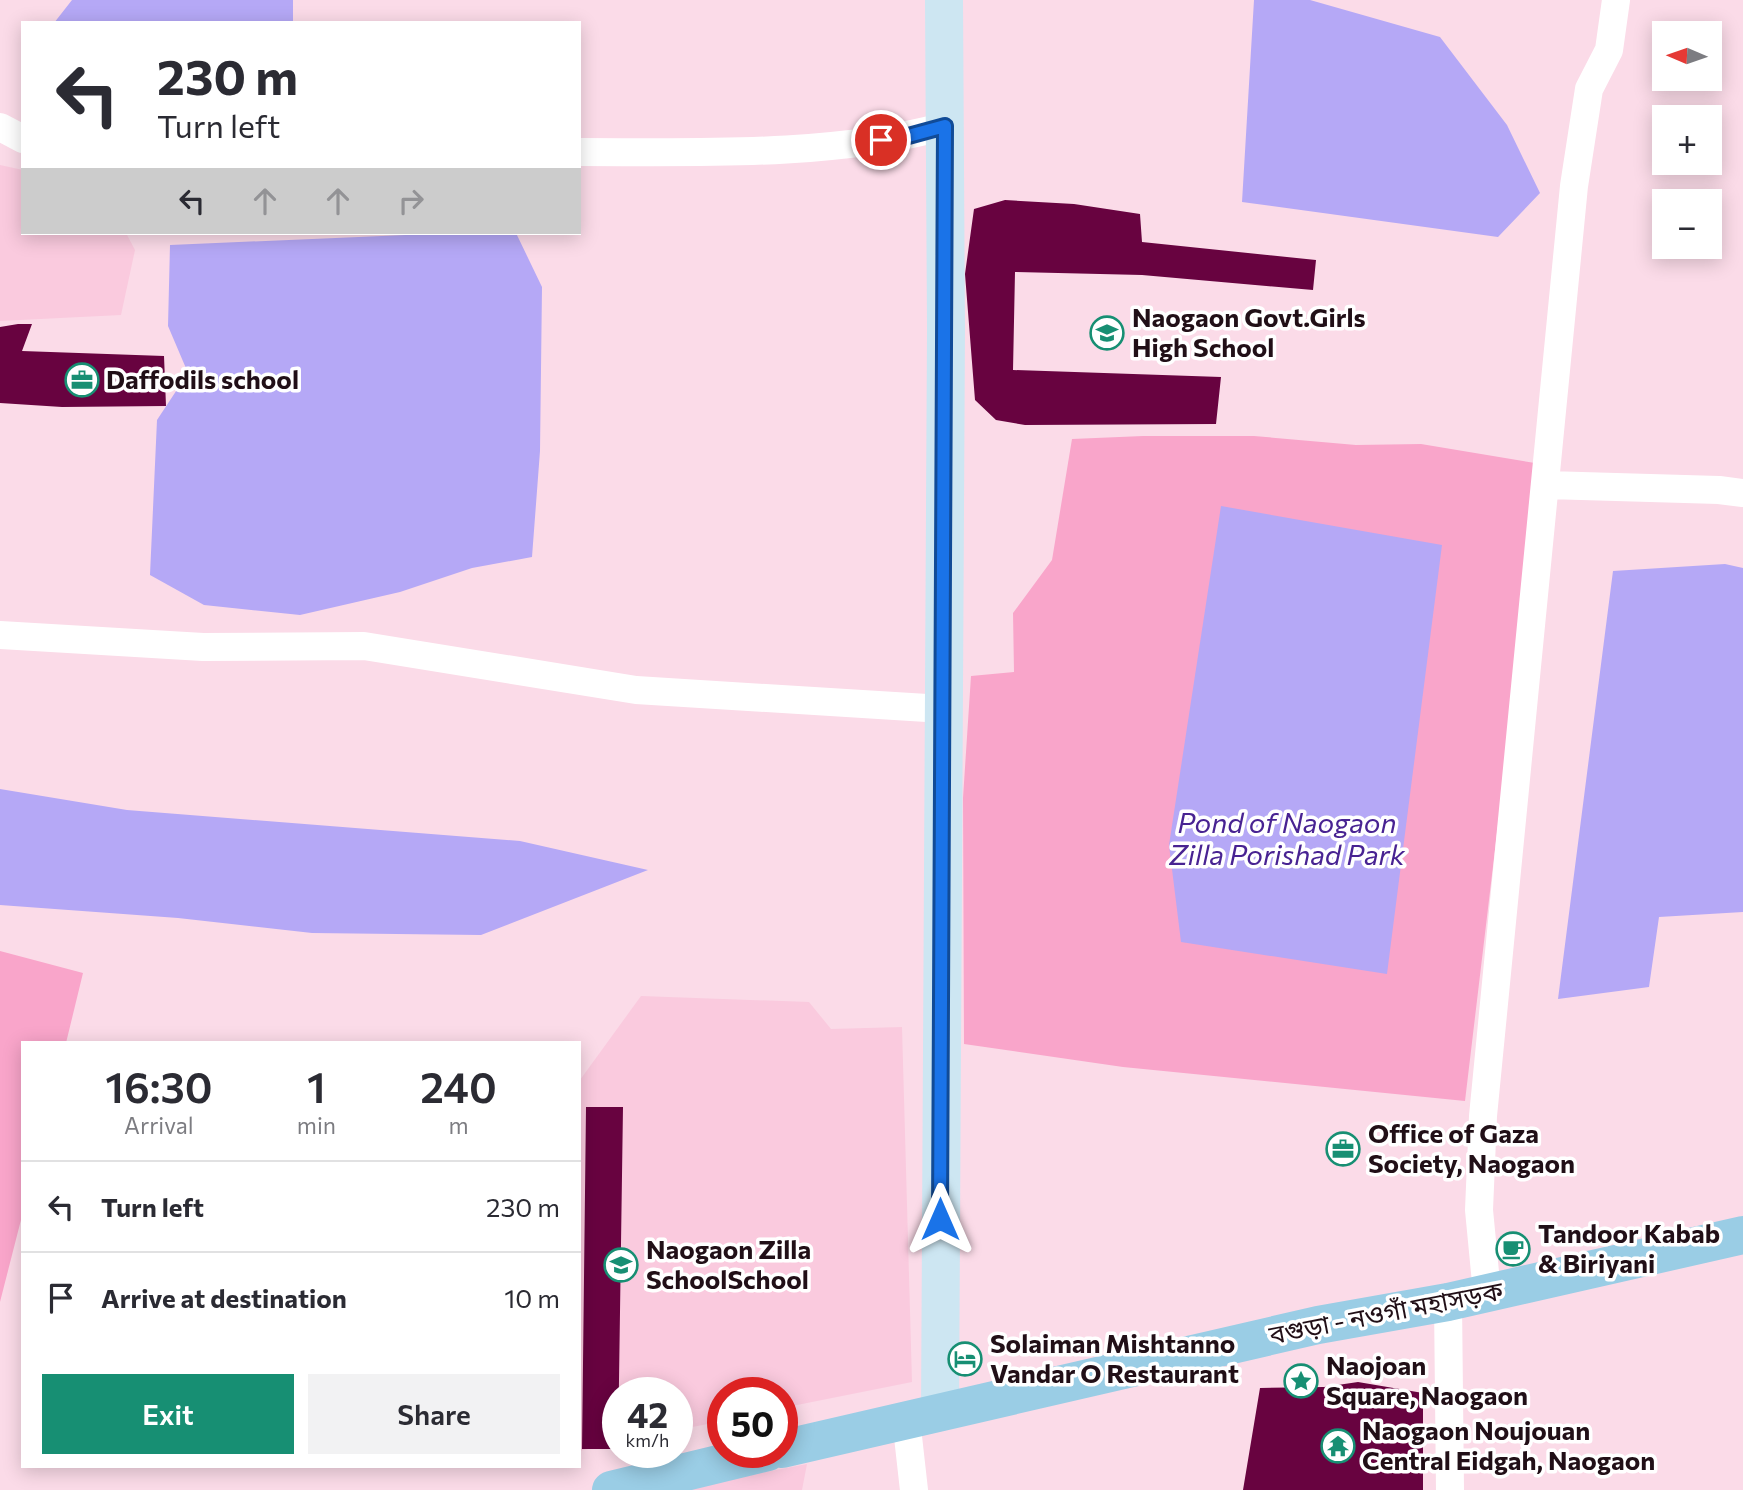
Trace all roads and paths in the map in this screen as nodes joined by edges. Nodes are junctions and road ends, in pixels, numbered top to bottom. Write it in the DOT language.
graph roads {
  1 [pos="944,0"];
  2 [pos="1616,0"];
  3 [pos="945,126"];
  4 [pos="0,127"];
  5 [pos="21,138"];
  6 [pos="581,152"];
  7 [pos="1547,485"];
  8 [pos="1743,494"];
  9 [pos="0,635"];
  10 [pos="943,709"];
  11 [pos="1743,1235"];
  12 [pos="1488,1293"];
  13 [pos="1448,1302"];
  14 [pos="923,1415"];
  15 [pos="798,1445"];
  16 [pos="707,1467"];
  17 [pos="611,1490"];
  18 [pos="914,1490"];
  19 [pos="1450,1490"];
  1 -- 3 [label="main road"];
  2 -- 7 [label="street"];
  3 -- 6 [label="street"];
  3 -- 10 [label="main road"];
  4 -- 5 [label="street"];
  7 -- 8 [label="street"];
  7 -- 12 [label="street"];
  9 -- 10 [label="street"];
  10 -- 14 [label="main road"];
  11 -- 12 [label="main road, বগুড়া - নওগাঁ মহাসড়ক"];
  12 -- 13 [label="main road, বগুড়া - নওগাঁ মহাসড়ক"];
  13 -- 14 [label="main road, বগুড়া - নওগাঁ মহাসড়ক"];
  13 -- 19 [label="street"];
  14 -- 15 [label="main road, বগুড়া - নওগাঁ মহাসড়ক"];
  14 -- 18 [label="street"];
  16 -- 17 [label="main road"];
}
